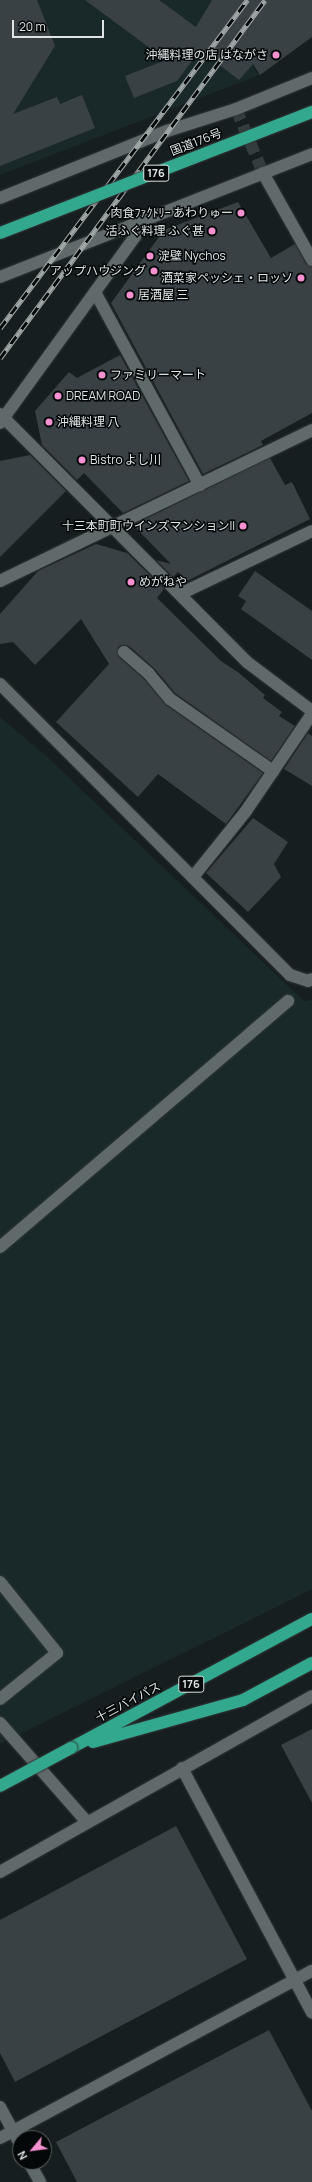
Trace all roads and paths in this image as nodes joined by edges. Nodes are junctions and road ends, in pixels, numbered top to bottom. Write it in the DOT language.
graph roads {
  1 [pos="312,78"];
  2 [pos="312,112"];
  3 [pos="312,154"];
  4 [pos="262,173"];
  5 [pos="0,198"];
  6 [pos="147,220"];
  7 [pos="0,233"];
  8 [pos="312,260"];
  9 [pos="0,277"];
  10 [pos="94,292"];
  11 [pos="1,418"];
  12 [pos="312,430"];
  13 [pos="200,485"];
  14 [pos="113,526"];
  15 [pos="312,530"];
  16 [pos="0,581"];
  17 [pos="180,594"];
  18 [pos="124,652"];
  19 [pos="0,684"];
  20 [pos="312,710"];
  21 [pos="312,714"];
  22 [pos="273,771"];
  23 [pos="193,877"];
  24 [pos="312,979"];
  25 [pos="288,1001"];
  26 [pos="0,1247"];
  27 [pos="0,1582"];
  28 [pos="312,1619"];
  29 [pos="312,1662"];
  30 [pos="312,1696"];
  31 [pos="0,1700"];
  32 [pos="0,1723"];
  33 [pos="71,1748"];
  34 [pos="182,1768"];
  35 [pos="0,1786"];
  36 [pos="87,1822"];
  37 [pos="0,1872"];
  38 [pos="312,1971"];
  39 [pos="295,1981"];
  40 [pos="312,2013"];
  41 [pos="0,2107"];
  42 [pos="12,2130"];
  43 [pos="15,2130"];
  44 [pos="12,2132"];
  45 [pos="0,2138"];
  46 [pos="34,2170"];
  47 [pos="40,2182"];
  1 -- 5 [label="street"];
  2 -- 7 [label="highway, 国道176号 / 176, bridge"];
  3 -- 4 [label="street"];
  4 -- 6 [label="street"];
  4 -- 8 [label="street"];
  6 -- 9 [label="street"];
  6 -- 10 [label="street"];
  10 -- 11 [label="street"];
  10 -- 13 [label="street"];
  11 -- 14 [label="street"];
  12 -- 13 [label="street"];
  13 -- 14 [label="street"];
  14 -- 16 [label="street"];
  14 -- 17 [label="street"];
  15 -- 17 [label="street"];
  17 -- 20 [label="street"];
  18 -- 22 [label="street"];
  19 -- 23 [label="street"];
  21 -- 22 [label="street"];
  22 -- 23 [label="street"];
  23 -- 24 [label="street"];
  25 -- 26 [label="street"];
  27 -- 31 [label="street"];
  28 -- 33 [label="highway, 十三バイパス / 176"];
  29 -- 33 [label="highway, 176"];
  30 -- 34 [label="street"];
  32 -- 36 [label="street"];
  33 -- 35 [label="highway, 十三バイパス / 176, bridge"];
  34 -- 36 [label="street"];
  34 -- 39 [label="street"];
  36 -- 37 [label="street"];
  38 -- 39 [label="street"];
  39 -- 40 [label="street"];
  39 -- 43 [label="street"];
  41 -- 42 [label="street"];
  44 -- 45 [label="street"];
  46 -- 47 [label="street"];
}
